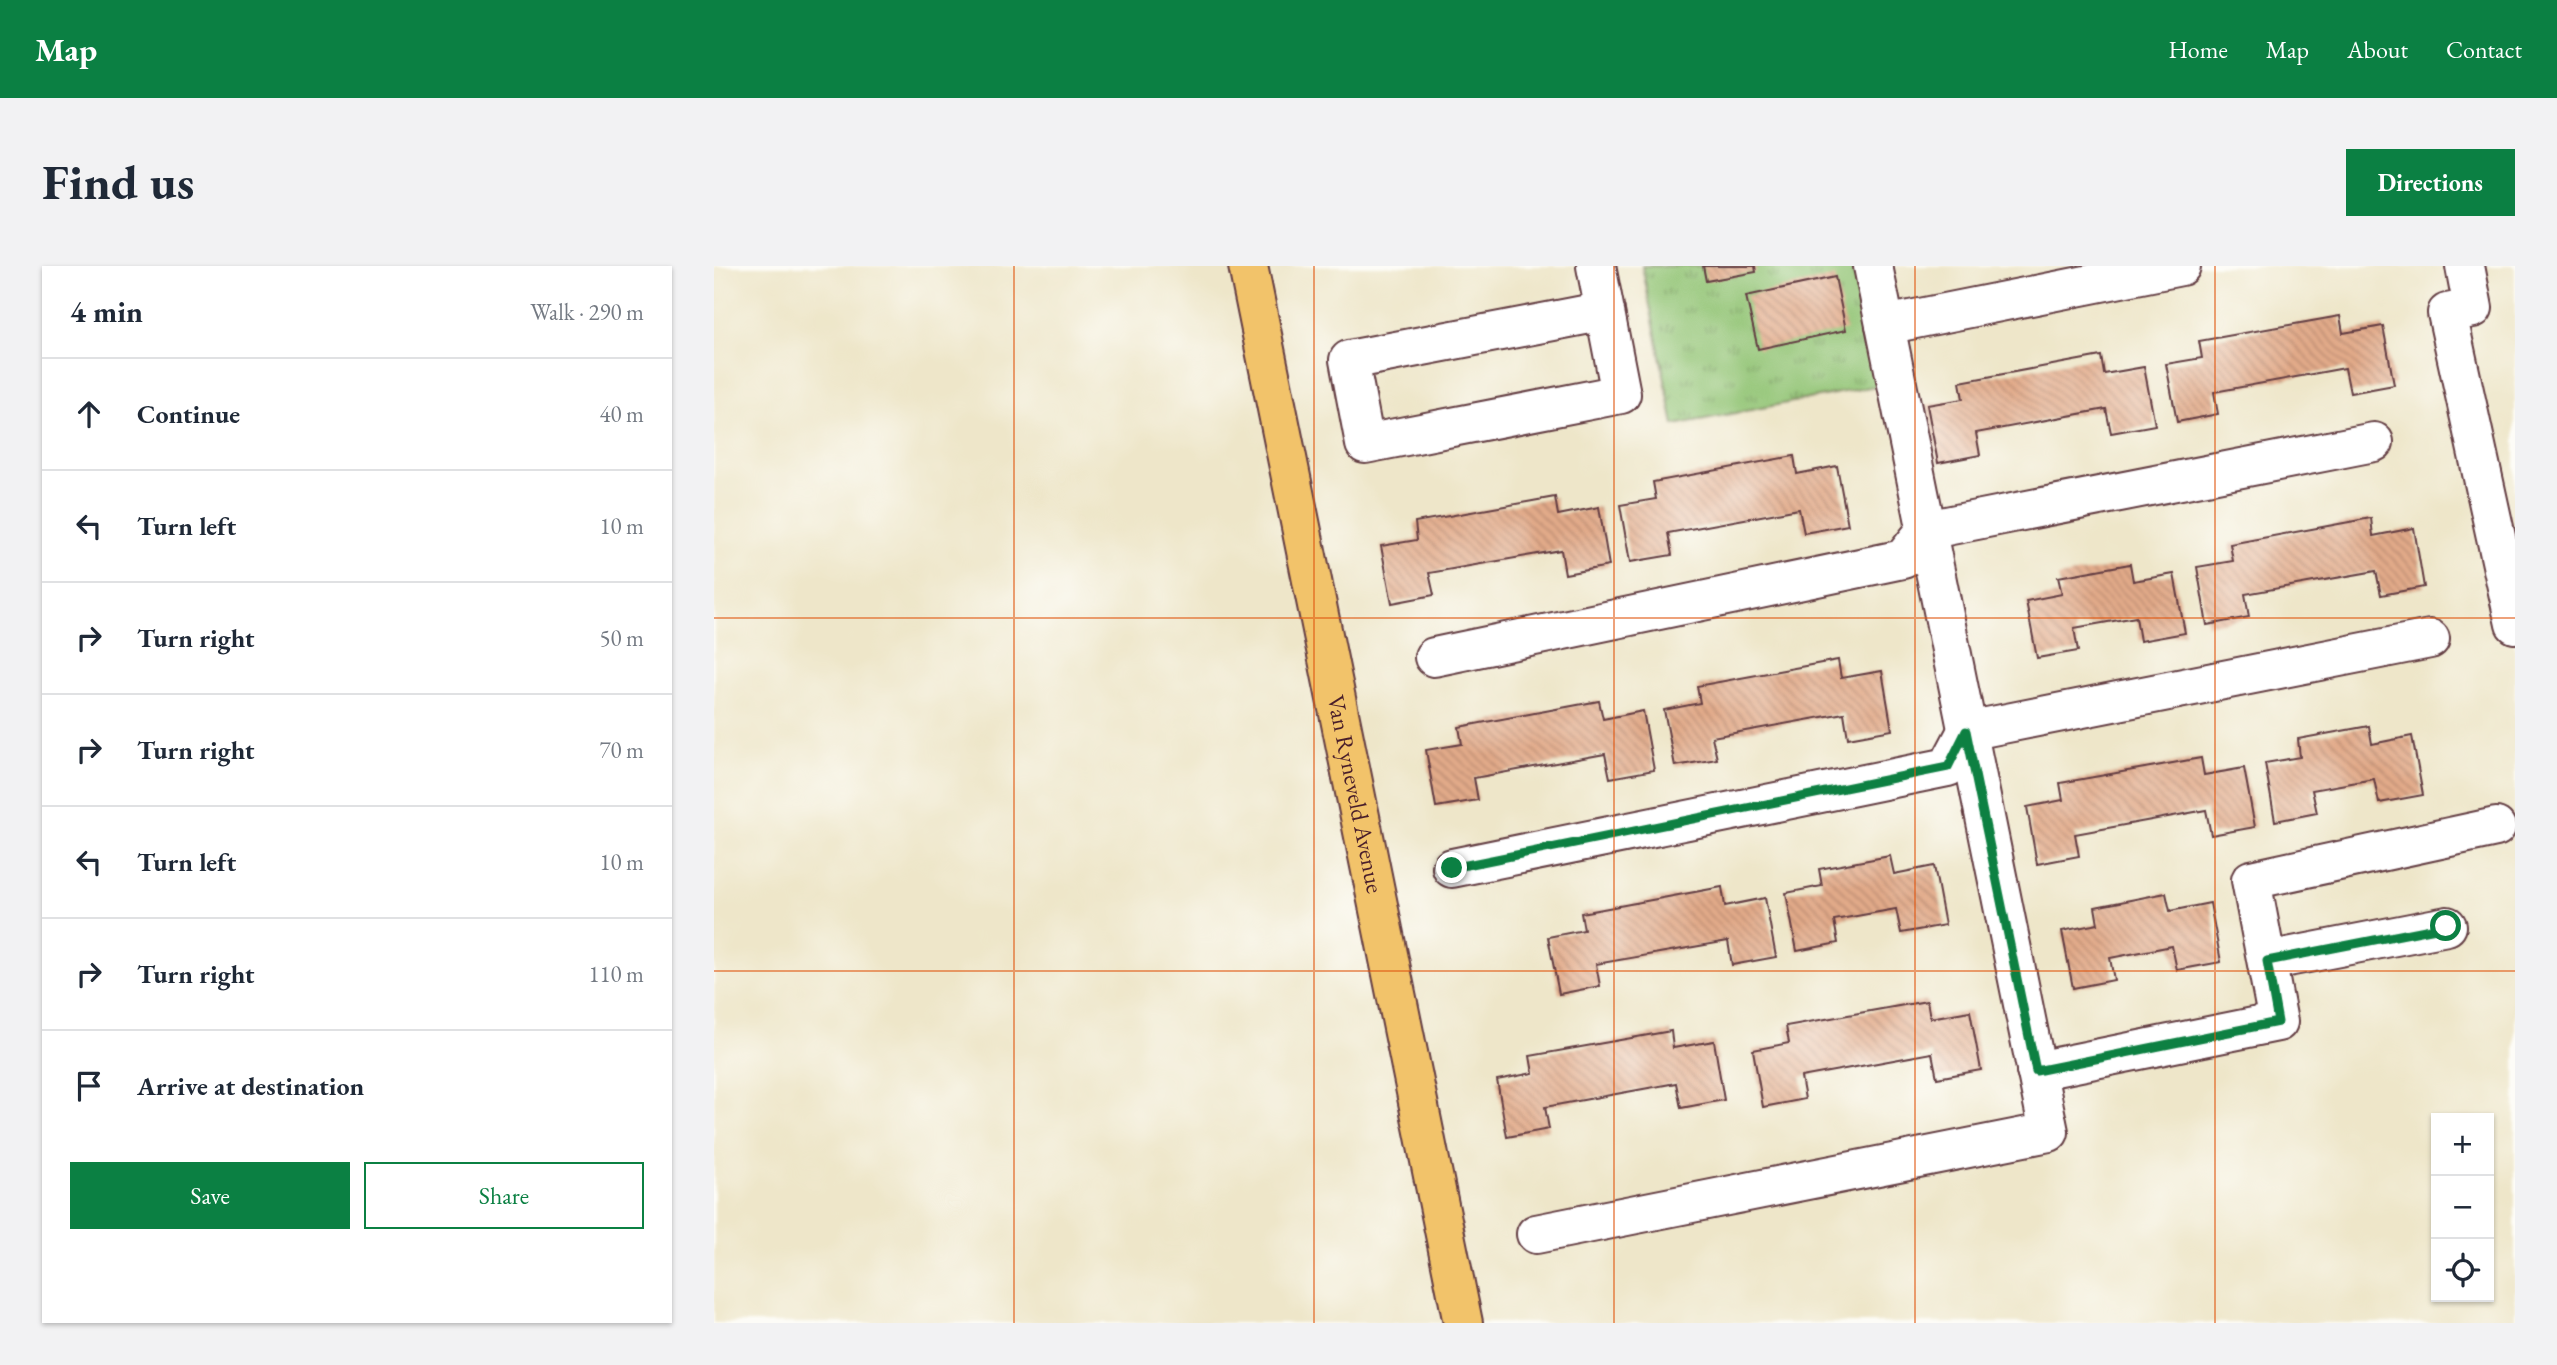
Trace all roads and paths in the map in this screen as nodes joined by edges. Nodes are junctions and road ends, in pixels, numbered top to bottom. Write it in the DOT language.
graph roads {
  1 [pos="1248,266"];
  2 [pos="1597,266"];
  3 [pos="1873,266"];
  4 [pos="2181,266"];
  5 [pos="2465,266"];
  6 [pos="1605,311"];
  7 [pos="1885,325"];
  8 [pos="2374,442"];
  9 [pos="1926,530"];
  10 [pos="2515,624"];
  11 [pos="2430,639"];
  12 [pos="1434,657"];
  13 [pos="1966,731"];
  14 [pos="2496,827"];
  15 [pos="1452,868"];
  16 [pos="2446,926"];
  17 [pos="2267,961"];
  18 [pos="2036,1071"];
  19 [pos="1536,1234"];
  20 [pos="1462,1323"];
  1 -- 20 [label="main road, Van Ryneveld Avenue"];
  2 -- 6 [label="street"];
  3 -- 7 [label="street"];
  4 -- 7 [label="street"];
  5 -- 10 [label="street"];
  6 -- 6 [label="street"];
  7 -- 9 [label="street"];
  8 -- 9 [label="street"];
  9 -- 12 [label="street"];
  9 -- 13 [label="street"];
  11 -- 13 [label="street"];
  13 -- 15 [label="street"];
  13 -- 18 [label="street"];
  14 -- 17 [label="street"];
  16 -- 17 [label="street"];
  17 -- 18 [label="street"];
  18 -- 19 [label="street"];
}
